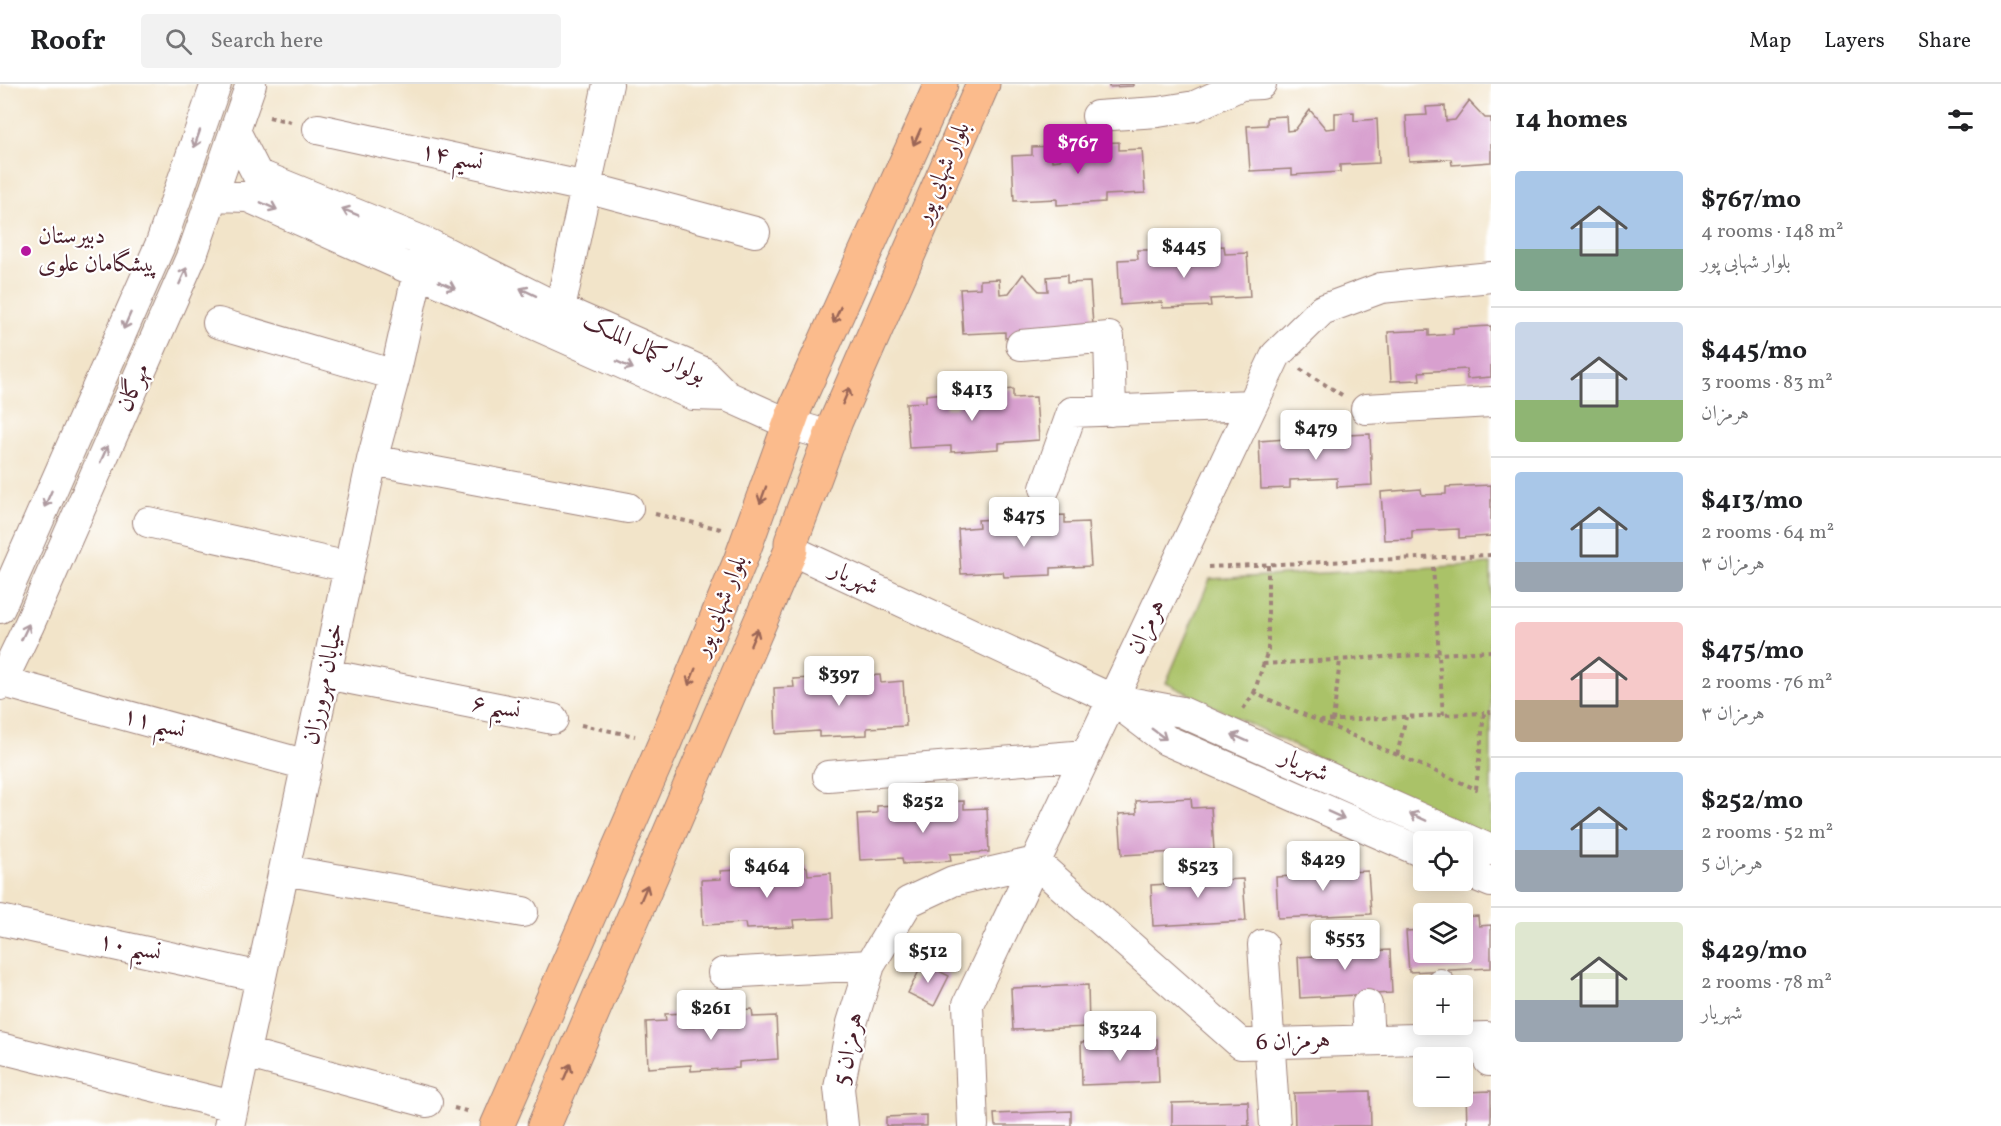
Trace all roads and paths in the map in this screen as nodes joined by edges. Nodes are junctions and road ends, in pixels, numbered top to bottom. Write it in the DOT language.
graph roads {
  1 [pos="216,84"];
  2 [pos="608,84"];
  3 [pos="941,84"];
  4 [pos="983,84"];
  5 [pos="1248,84"];
  6 [pos="243,108"];
  7 [pos="1097,116"];
  8 [pos="318,129"];
  9 [pos="586,187"];
  10 [pos="213,196"];
  11 [pos="755,232"];
  12 [pos="428,243"];
  13 [pos="418,272"];
  14 [pos="1491,278"];
  15 [pos="560,309"];
  16 [pos="218,323"];
  17 [pos="1021,345"];
  18 [pos="1276,355"];
  19 [pos="395,375"];
  20 [pos="727,396"];
  21 [pos="1491,402"];
  22 [pos="1252,405"];
  23 [pos="1366,410"];
  24 [pos="1111,411"];
  25 [pos="789,424"];
  26 [pos="831,436"];
  27 [pos="372,460"];
  28 [pos="1045,488"];
  29 [pos="628,508"];
  30 [pos="148,522"];
  31 [pos="748,535"];
  32 [pos="791,550"];
  33 [pos="1491,555"];
  34 [pos="1268,565"];
  35 [pos="349,567"];
  36 [pos="1433,567"];
  37 [pos="1174,569"];
  38 [pos="0,608"];
  39 [pos="1491,651"];
  40 [pos="1340,660"];
  41 [pos="1263,664"];
  42 [pos="326,674"];
  43 [pos="0,683"];
  44 [pos="1254,693"];
  45 [pos="1112,699"];
  46 [pos="1491,712"];
  47 [pos="1484,713"];
  48 [pos="1443,715"];
  49 [pos="1406,717"];
  50 [pos="553,719"];
  51 [pos="1318,721"];
  52 [pos="1333,721"];
  53 [pos="1228,732"];
  54 [pos="665,742"];
  55 [pos="1086,755"];
  56 [pos="1397,755"];
  57 [pos="307,765"];
  58 [pos="828,776"];
  59 [pos="1413,848"];
  60 [pos="1491,850"];
  61 [pos="1035,862"];
  62 [pos="284,870"];
  63 [pos="1473,875"];
  64 [pos="1491,882"];
  65 [pos="523,912"];
  66 [pos="0,920"];
  67 [pos="1263,945"];
  68 [pos="870,965"];
  69 [pos="723,973"];
  70 [pos="261,977"];
  71 [pos="1367,1005"];
  72 [pos="1413,1035"];
  73 [pos="1473,1035"];
  74 [pos="1369,1040"];
  75 [pos="1270,1042"];
  76 [pos="0,1048"];
  77 [pos="245,1053"];
  78 [pos="1491,1060"];
  79 [pos="427,1102"];
  80 [pos="231,1116"];
  81 [pos="498,1123"];
  82 [pos="544,1126"];
  83 [pos="843,1126"];
  84 [pos="974,1126"];
  85 [pos="1275,1126"];
  1 -- 38 [label="street, مهرگان, one-way"];
  2 -- 9 [label="street"];
  3 -- 25 [label="main road, بلوار شهابی پور, one-way"];
  26 -- 4 [label="main road, بلوار شهابی پور, one-way"];
  5 -- 7 [label="street"];
  6 -- 8 [label="path"];
  6 -- 10 [label="street, مهرگان"];
  12 -- 6 [label="street, بولوار کمال الملک, one-way"];
  8 -- 9 [label="street, نسیم ۱۴"];
  9 -- 11 [label="street, نسیم ۱۴"];
  9 -- 15 [label="street"];
  10 -- 13 [label="street, بولوار کمال الملک, one-way"];
  43 -- 10 [label="street, مهرگان, one-way"];
  12 -- 13 [label="street, خیابان مهرورزان"];
  15 -- 12 [label="street, بولوار کمال الملک, one-way"];
  13 -- 19 [label="street, خیابان مهرورزان"];
  13 -- 20 [label="street, بولوار کمال الملک, one-way"];
  14 -- 18 [label="street, هرمزان"];
  15 -- 20 [label="street, بولوار کمال الملک"];
  16 -- 19 [label="street"];
  17 -- 24 [label="street"];
  18 -- 22 [label="street, هرمزان"];
  18 -- 23 [label="path"];
  19 -- 27 [label="street, خیابان مهرورزان"];
  20 -- 25 [label="street"];
  21 -- 23 [label="street"];
  22 -- 24 [label="street"];
  22 -- 37 [label="street, هرمزان"];
  24 -- 28 [label="street"];
  25 -- 26 [label="street"];
  25 -- 31 [label="main road, بلوار شهابی پور, one-way"];
  26 -- 32 [label="main road, بلوار شهابی پور"];
  27 -- 29 [label="street"];
  27 -- 35 [label="street, خیابان مهرورزان"];
  29 -- 31 [label="path"];
  30 -- 35 [label="street"];
  31 -- 32 [label="main road"];
  31 -- 54 [label="main road, بلوار شهابی پور, one-way"];
  32 -- 45 [label="street, شهریار"];
  82 -- 32 [label="main road, بلوار شهابی پور, one-way"];
  33 -- 34 [label="path"];
  34 -- 37 [label="path"];
  34 -- 41 [label="path"];
  35 -- 42 [label="street, خیابان مهرورزان"];
  36 -- 48 [label="path"];
  37 -- 45 [label="street, هرمزان"];
  39 -- 40 [label="path"];
  40 -- 41 [label="path"];
  40 -- 52 [label="path"];
  41 -- 44 [label="path"];
  42 -- 50 [label="street, نسیم ۶"];
  42 -- 57 [label="street, خیابان مهرورزان"];
  43 -- 57 [label="street, نسیم ۱۱"];
  44 -- 51 [label="path"];
  44 -- 53 [label="path"];
  45 -- 53 [label="street, شهریار"];
  45 -- 55 [label="street, هرمزان"];
  45 -- 59 [label="street, شهریار, one-way"];
  46 -- 47 [label="path"];
  47 -- 48 [label="path"];
  47 -- 56 [label="path"];
  48 -- 49 [label="path"];
  49 -- 52 [label="path"];
  49 -- 56 [label="path"];
  50 -- 54 [label="path, نسیم ۶"];
  51 -- 52 [label="path"];
  51 -- 56 [label="path"];
  60 -- 53 [label="street, شهریار, one-way"];
  54 -- 81 [label="main road, بلوار شهابی پور"];
  55 -- 58 [label="street"];
  55 -- 61 [label="street, هرمزان"];
  57 -- 62 [label="street, خیابان مهرورزان"];
  61 -- 68 [label="street, هرمزان 5"];
  61 -- 75 [label="street, هرمزان 6"];
  61 -- 84 [label="street, هرمزان"];
  62 -- 65 [label="street"];
  62 -- 70 [label="street, خیابان مهرورزان"];
  63 -- 64 [label="street"];
  66 -- 70 [label="street, نسیم ۱۰"];
  67 -- 75 [label="street"];
  68 -- 69 [label="street"];
  68 -- 83 [label="street, هرمزان 5"];
  70 -- 77 [label="street, خیابان مهرورزان"];
  71 -- 74 [label="street"];
  72 -- 74 [label="street, هرمزان 6"];
  73 -- 78 [label="street, هرمزان 6"];
  74 -- 75 [label="street, هرمزان 6"];
  75 -- 85 [label="street"];
  76 -- 80 [label="street"];
  77 -- 79 [label="street"];
  77 -- 80 [label="street, خیابان مهرورزان"];
  79 -- 81 [label="path"];
}
